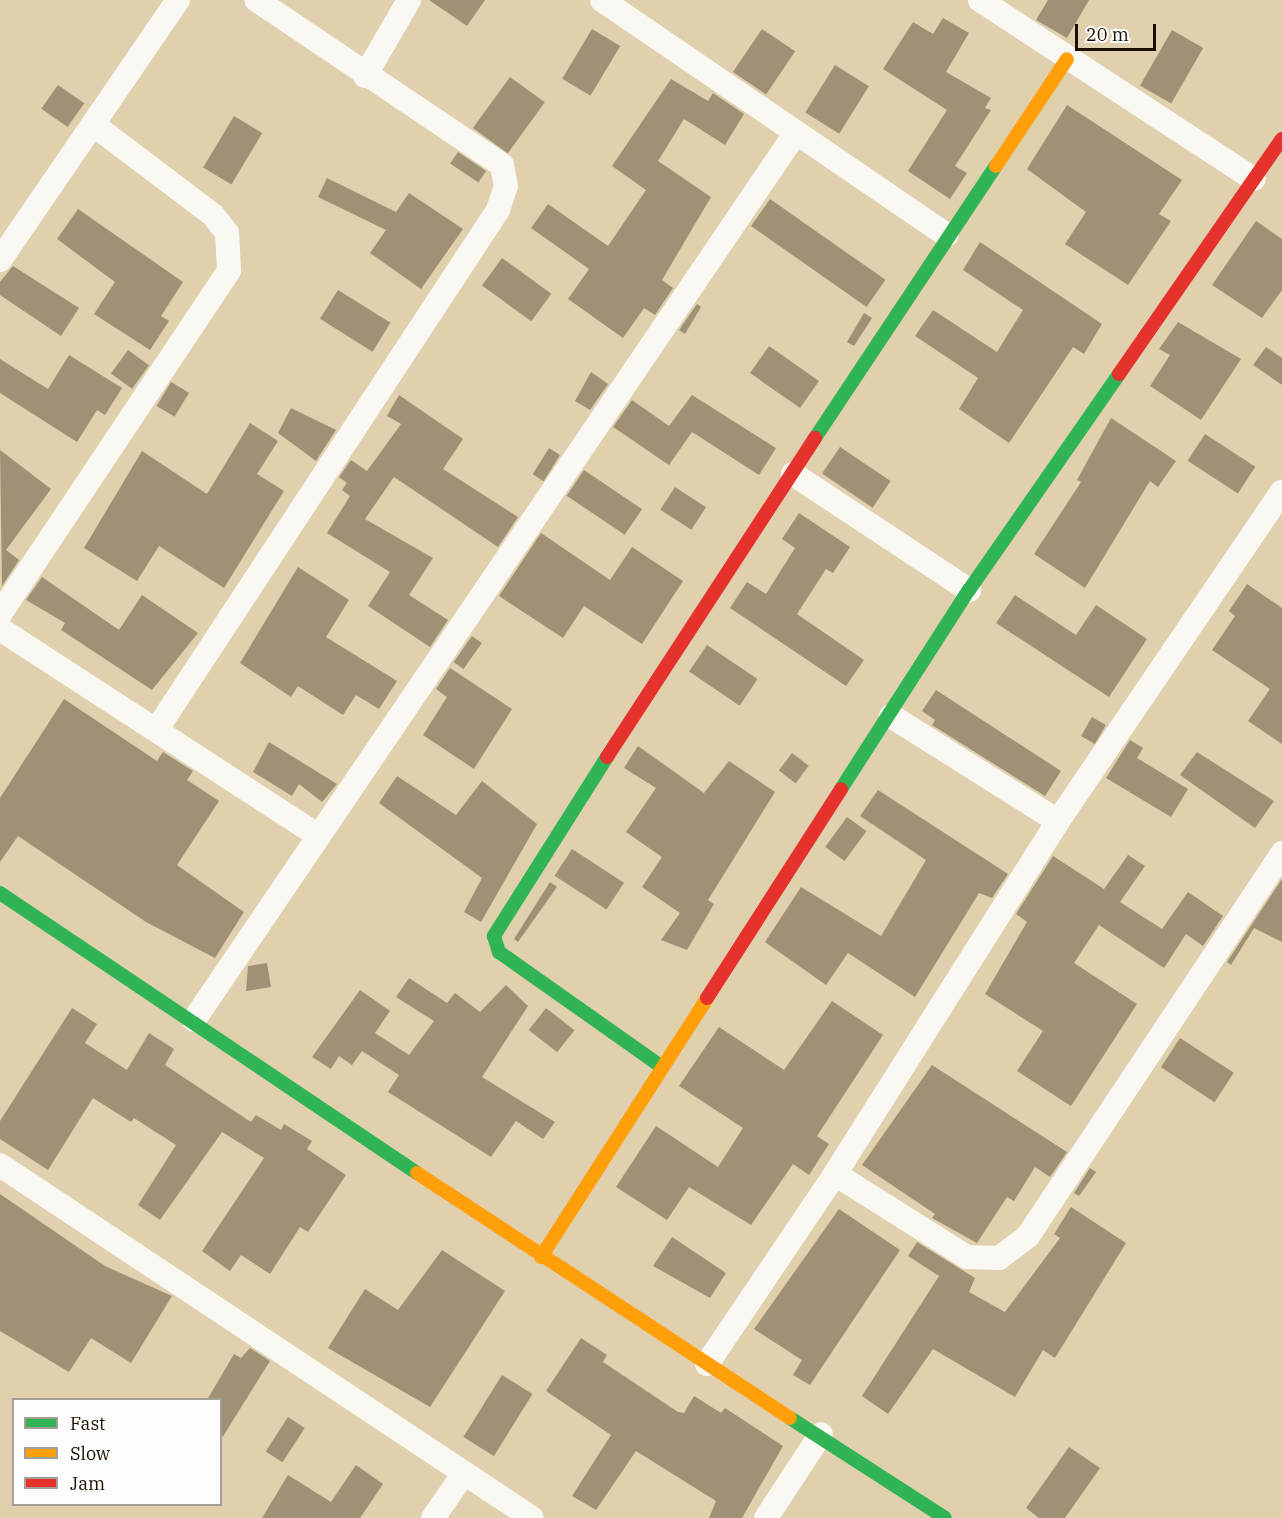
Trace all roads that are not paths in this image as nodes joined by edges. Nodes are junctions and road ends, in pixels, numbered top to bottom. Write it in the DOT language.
graph roads {
  1 [pos="178,0"];
  2 [pos="256,0"];
  3 [pos="409,0"];
  4 [pos="602,0"];
  5 [pos="980,0"];
  6 [pos="1067,59"];
  7 [pos="365,76"];
  8 [pos="94,125"];
  9 [pos="795,134"];
  10 [pos="1282,139"];
  11 [pos="1254,179"];
  12 [pos="946,235"];
  13 [pos="0,260"];
  14 [pos="793,474"];
  15 [pos="1282,492"];
  16 [pos="969,590"];
  17 [pos="0,614"];
  18 [pos="0,629"];
  19 [pos="891,716"];
  20 [pos="156,729"];
  21 [pos="1058,820"];
  22 [pos="319,836"];
  23 [pos="1282,853"];
  24 [pos="0,893"];
  25 [pos="194,1020"];
  26 [pos="662,1067"];
  27 [pos="0,1165"];
  28 [pos="834,1174"];
  29 [pos="541,1257"];
  30 [pos="707,1364"];
  31 [pos="821,1434"];
  32 [pos="462,1476"];
  33 [pos="433,1518"];
  34 [pos="532,1518"];
  35 [pos="766,1518"];
  36 [pos="945,1518"];
  1 -- 8 [label="street"];
  2 -- 7 [label="street"];
  3 -- 7 [label="street"];
  4 -- 9 [label="street"];
  5 -- 6 [label="street"];
  6 -- 11 [label="street"];
  6 -- 12 [label="street"];
  7 -- 20 [label="street"];
  8 -- 13 [label="street"];
  8 -- 17 [label="street"];
  9 -- 12 [label="street"];
  9 -- 22 [label="street"];
  10 -- 11 [label="street"];
  11 -- 16 [label="street"];
  12 -- 14 [label="street"];
  14 -- 16 [label="street"];
  14 -- 26 [label="street"];
  15 -- 21 [label="street"];
  16 -- 19 [label="street"];
  18 -- 20 [label="street"];
  19 -- 21 [label="street"];
  19 -- 26 [label="street"];
  20 -- 22 [label="street"];
  21 -- 28 [label="street"];
  22 -- 25 [label="street"];
  23 -- 28 [label="street"];
  24 -- 25 [label="street"];
  25 -- 29 [label="street"];
  26 -- 29 [label="street"];
  27 -- 32 [label="street"];
  28 -- 30 [label="street"];
  29 -- 30 [label="street"];
  30 -- 31 [label="street"];
  31 -- 35 [label="street"];
  31 -- 36 [label="street"];
  32 -- 33 [label="street"];
  32 -- 34 [label="street"];
}
